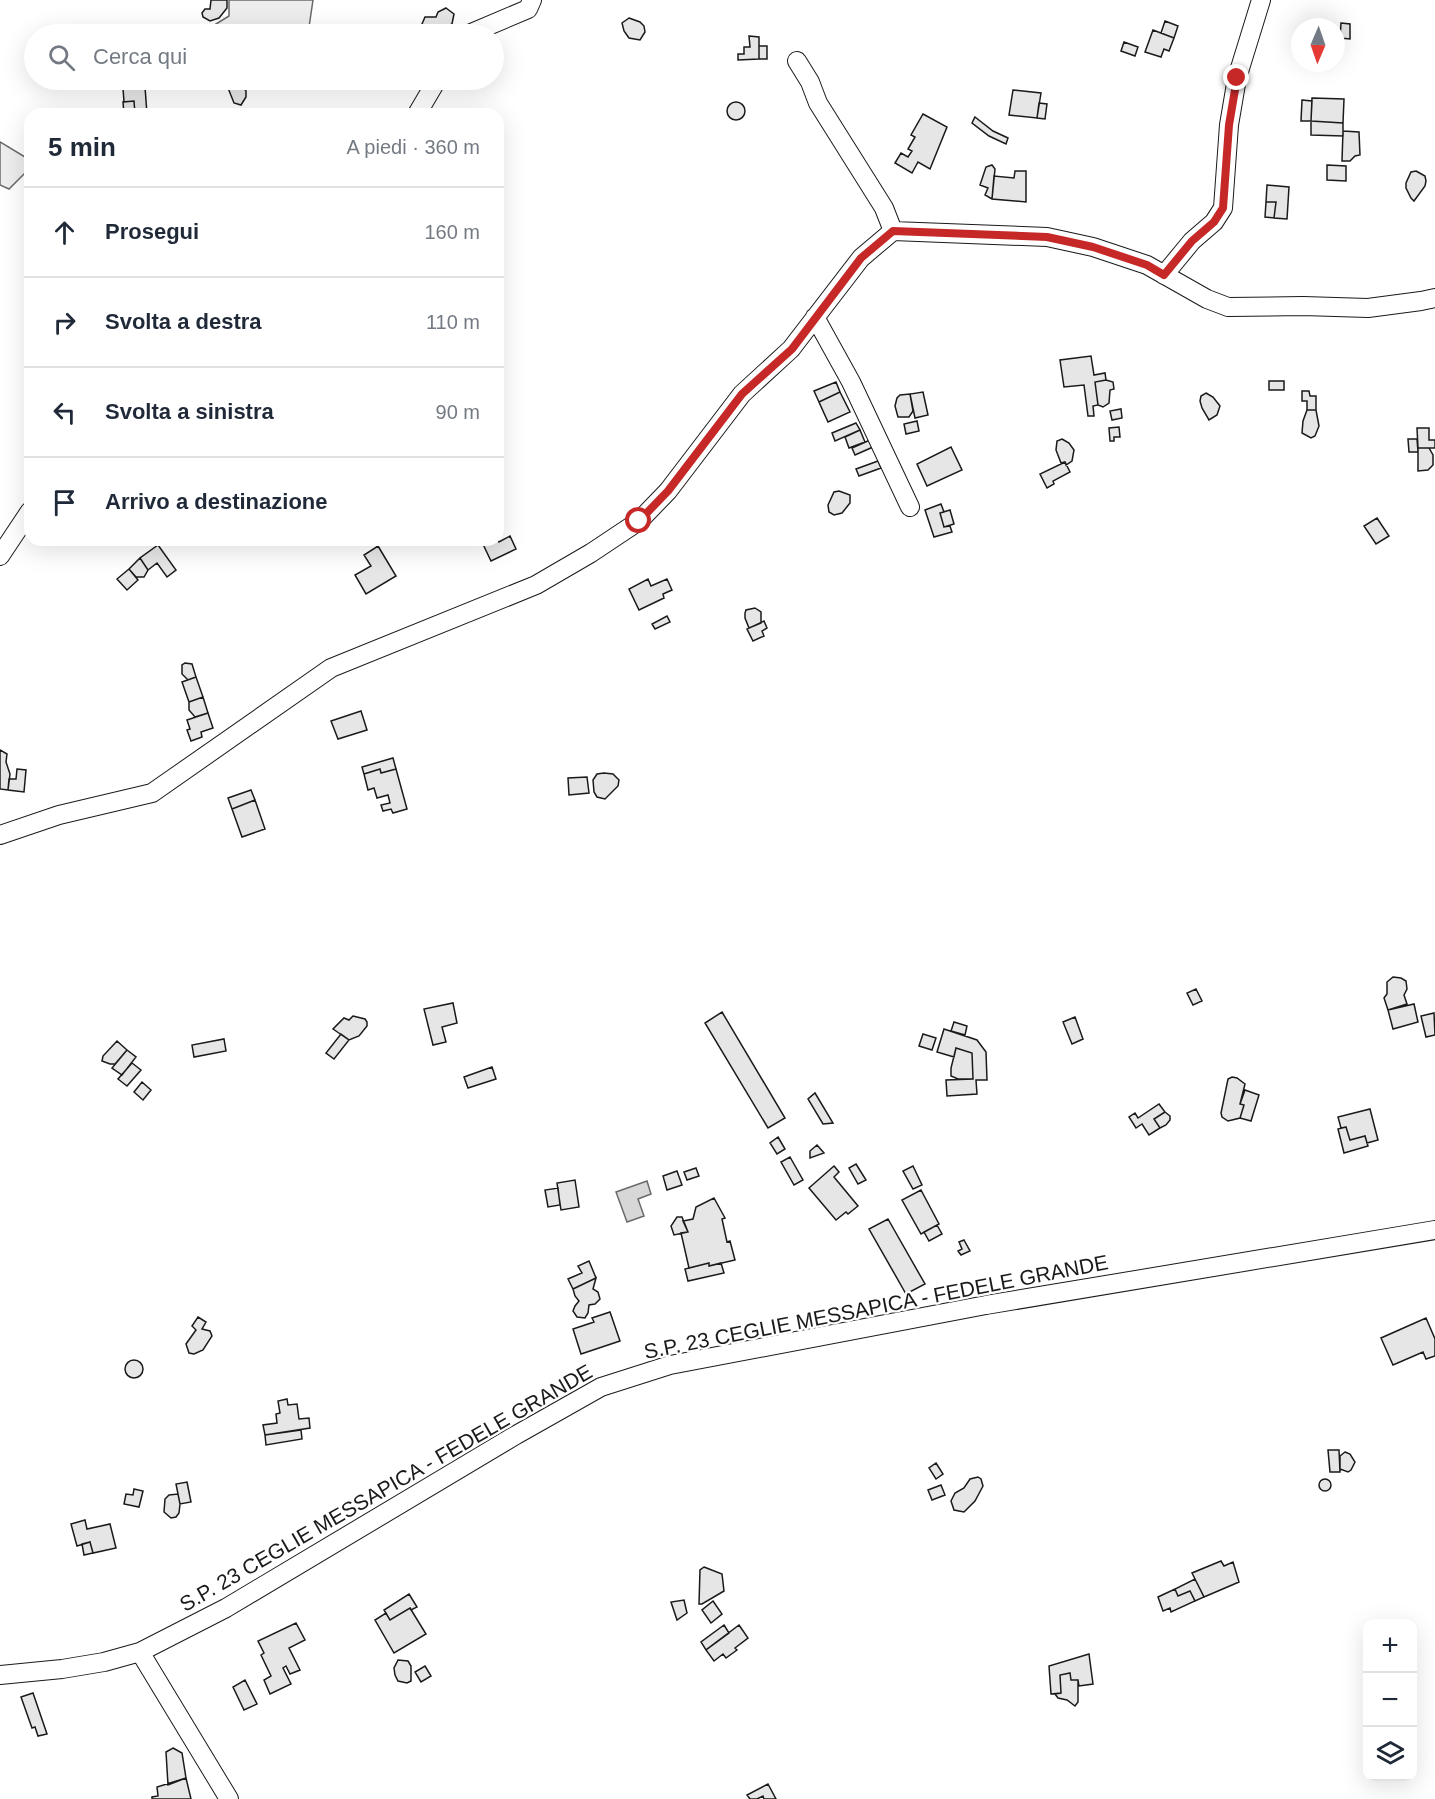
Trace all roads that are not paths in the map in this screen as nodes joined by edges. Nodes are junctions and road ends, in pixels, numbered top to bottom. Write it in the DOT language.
graph roads {
  1 [pos="532,0"];
  2 [pos="1261,0"];
  3 [pos="493,24"];
  4 [pos="797,61"];
  5 [pos="431,90"];
  6 [pos="421,108"];
  7 [pos="893,231"];
  8 [pos="1164,275"];
  9 [pos="1435,298"];
  10 [pos="815,317"];
  11 [pos="910,507"];
  12 [pos="24,520"];
  13 [pos="0,556"];
  14 [pos="0,835"];
  15 [pos="1435,1230"];
  16 [pos="140,1652"];
  17 [pos="0,1675"];
  18 [pos="229,1799"];
  1 -- 3 [label="street"];
  2 -- 8 [label="street"];
  4 -- 7 [label="street"];
  5 -- 6 [label="street"];
  7 -- 8 [label="street"];
  7 -- 10 [label="street"];
  8 -- 9 [label="street"];
  10 -- 11 [label="street"];
  10 -- 14 [label="street"];
  12 -- 13 [label="street"];
  15 -- 16 [label="street, S.P. 23 CEGLIE MESSAPICA - FEDELE GRANDE"];
  16 -- 17 [label="street, S.P. 23 CEGLIE MESSAPICA - FEDELE GRANDE"];
  16 -- 18 [label="street"];
}
